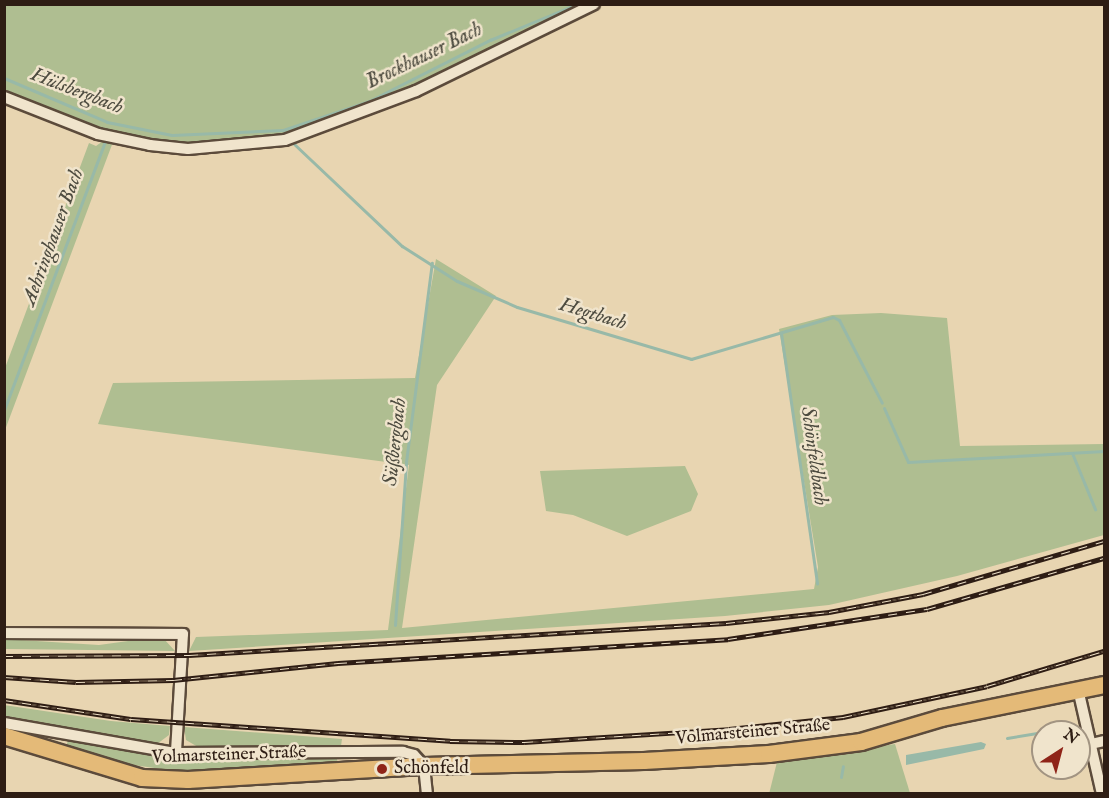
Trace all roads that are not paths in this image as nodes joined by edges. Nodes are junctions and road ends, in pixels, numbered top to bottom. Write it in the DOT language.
graph roads {
  1 [pos="594,4"];
  2 [pos="4,97"];
  3 [pos="4,633"];
  4 [pos="1104,685"];
  5 [pos="1077,689"];
  6 [pos="1085,720"];
  7 [pos="4,723"];
  8 [pos="4,736"];
  9 [pos="1104,741"];
  10 [pos="1091,744"];
  11 [pos="176,753"];
  12 [pos="424,766"];
  13 [pos="427,794"];
  14 [pos="1102,794"];
  1 -- 2 [label="street"];
  3 -- 11 [label="street, Volmarsteiner Straße"];
  4 -- 5 [label="main road, Volmarsteiner Straße"];
  5 -- 6 [label="street"];
  5 -- 12 [label="main road, Volmarsteiner Straße"];
  7 -- 11 [label="street, Volmarsteiner Straße"];
  8 -- 12 [label="main road, Volmarsteiner Straße"];
  9 -- 10 [label="street"];
  10 -- 14 [label="street"];
  11 -- 12 [label="street, Volmarsteiner Straße"];
  12 -- 13 [label="street"];
}
